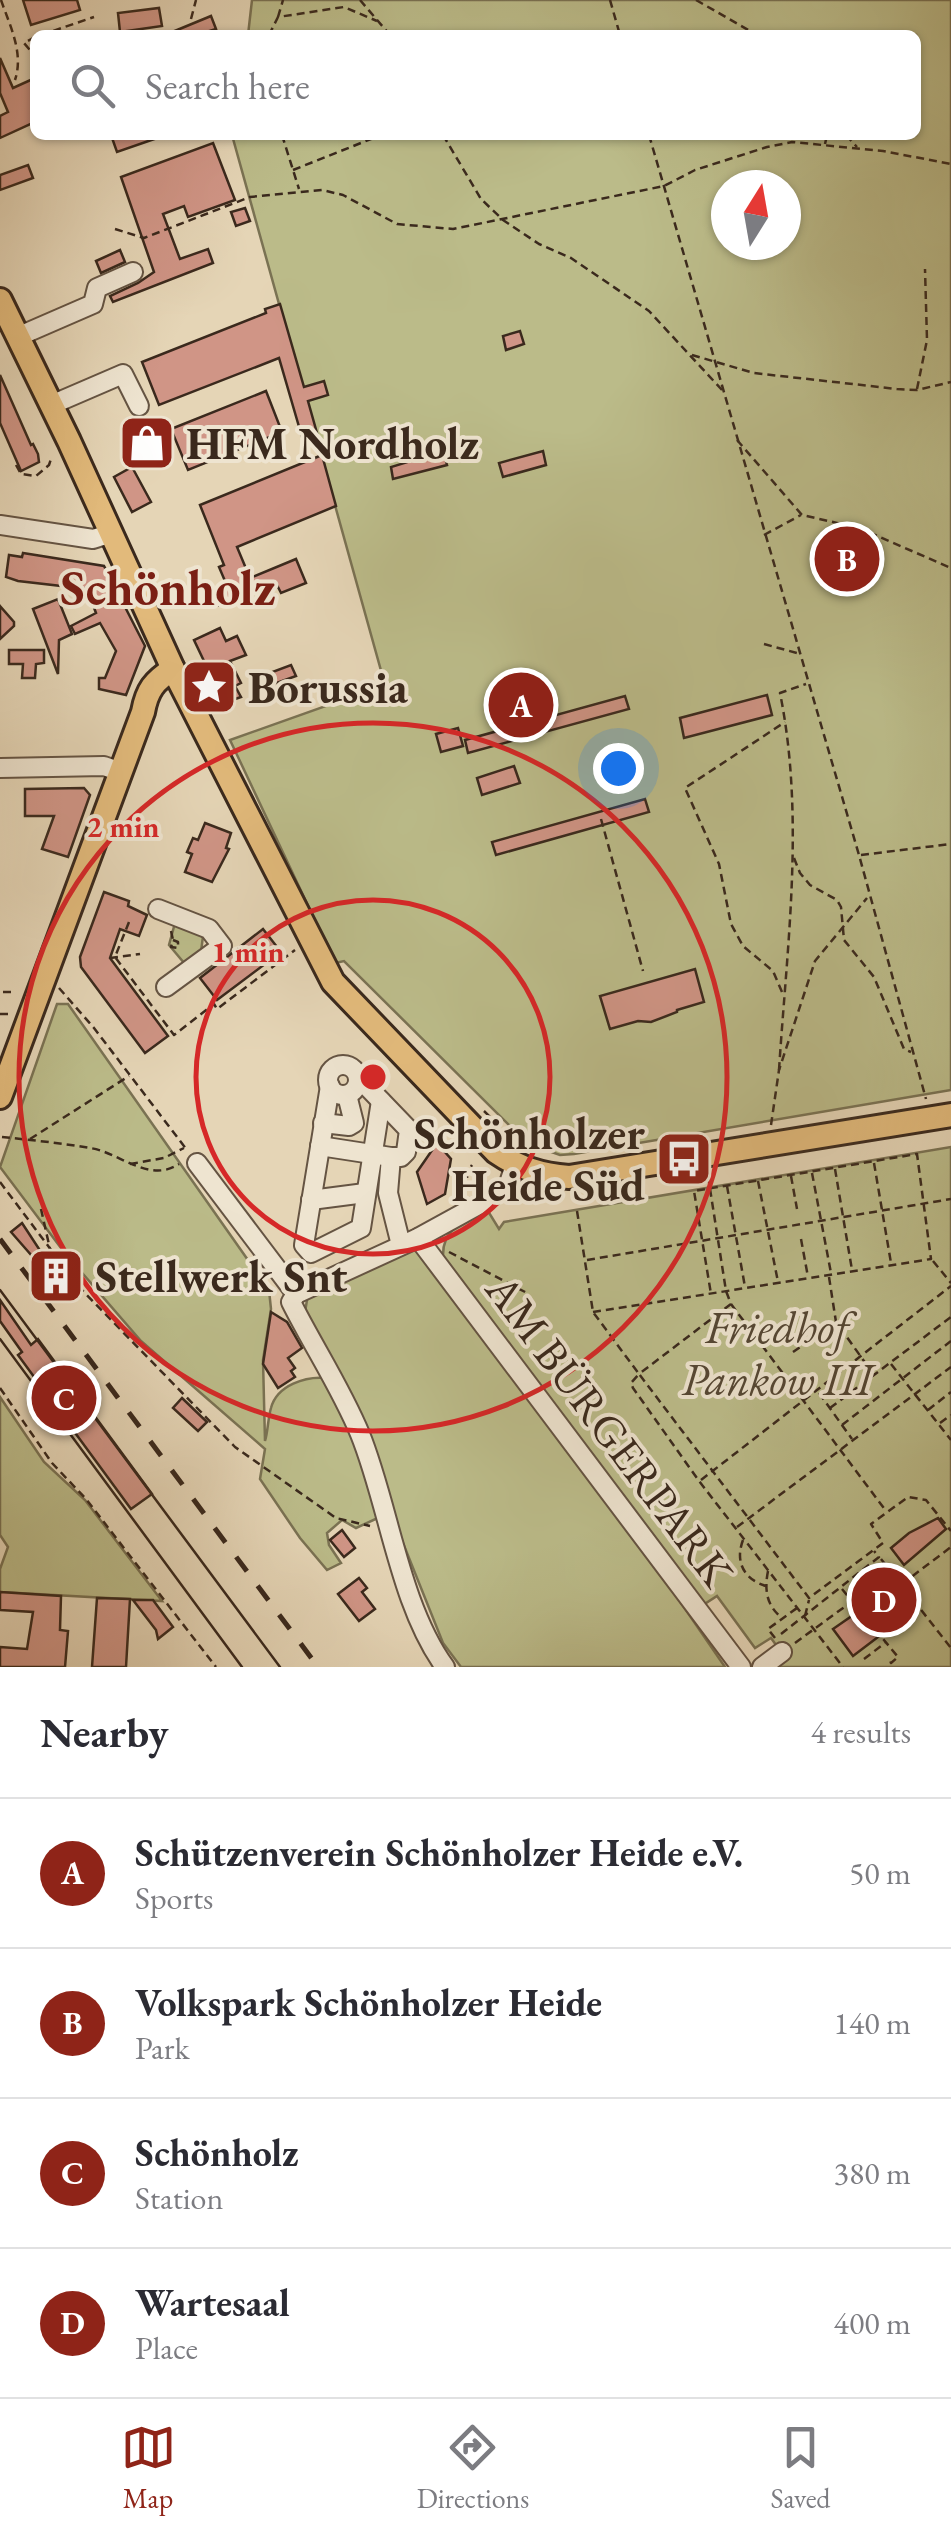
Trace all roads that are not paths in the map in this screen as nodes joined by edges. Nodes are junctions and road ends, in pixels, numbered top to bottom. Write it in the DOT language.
graph roads {
  1 [pos="132,272"];
  2 [pos="0,300"];
  3 [pos="17,336"];
  4 [pos="49,399"];
  5 [pos="138,406"];
  6 [pos="0,525"];
  7 [pos="112,533"];
  8 [pos="177,677"];
  9 [pos="0,768"];
  10 [pos="121,772"];
  11 [pos="158,909"];
  12 [pos="166,988"];
  13 [pos="358,1077"];
  14 [pos="338,1090"];
  15 [pos="0,1097"];
  16 [pos="380,1101"];
  17 [pos="951,1115"];
  18 [pos="323,1124"];
  19 [pos="320,1146"];
  20 [pos="366,1153"];
  21 [pos="391,1157"];
  22 [pos="194,1160"];
  23 [pos="515,1165"];
  24 [pos="360,1194"];
  25 [pos="311,1200"];
  26 [pos="410,1242"];
  27 [pos="296,1294"];
  28 [pos="776,1645"];
  29 [pos="445,1667"];
  30 [pos="741,1667"];
  31 [pos="762,1667"];
  1 -- 3 [label="street"];
  2 -- 3 [label="main road"];
  3 -- 4 [label="main road"];
  4 -- 5 [label="street"];
  4 -- 7 [label="main road"];
  6 -- 7 [label="street"];
  7 -- 8 [label="main road"];
  8 -- 10 [label="main road"];
  8 -- 23 [label="main road"];
  9 -- 10 [label="street"];
  10 -- 15 [label="main road"];
  11 -- 12 [label="street"];
  13 -- 14 [label="street"];
  13 -- 14 [label="street"];
  13 -- 16 [label="street"];
  14 -- 18 [label="street"];
  14 -- 18 [label="street"];
  16 -- 20 [label="street"];
  16 -- 21 [label="street"];
  17 -- 23 [label="main road"];
  18 -- 19 [label="street"];
  19 -- 20 [label="street"];
  19 -- 25 [label="street"];
  20 -- 21 [label="street"];
  20 -- 24 [label="street"];
  21 -- 26 [label="street"];
  22 -- 27 [label="street"];
  23 -- 26 [label="street"];
  24 -- 25 [label="street"];
  24 -- 25 [label="street"];
  26 -- 27 [label="street"];
  26 -- 30 [label="street, AM BÜRGERPARK"];
  27 -- 29 [label="street"];
  28 -- 31 [label="street"];
}
